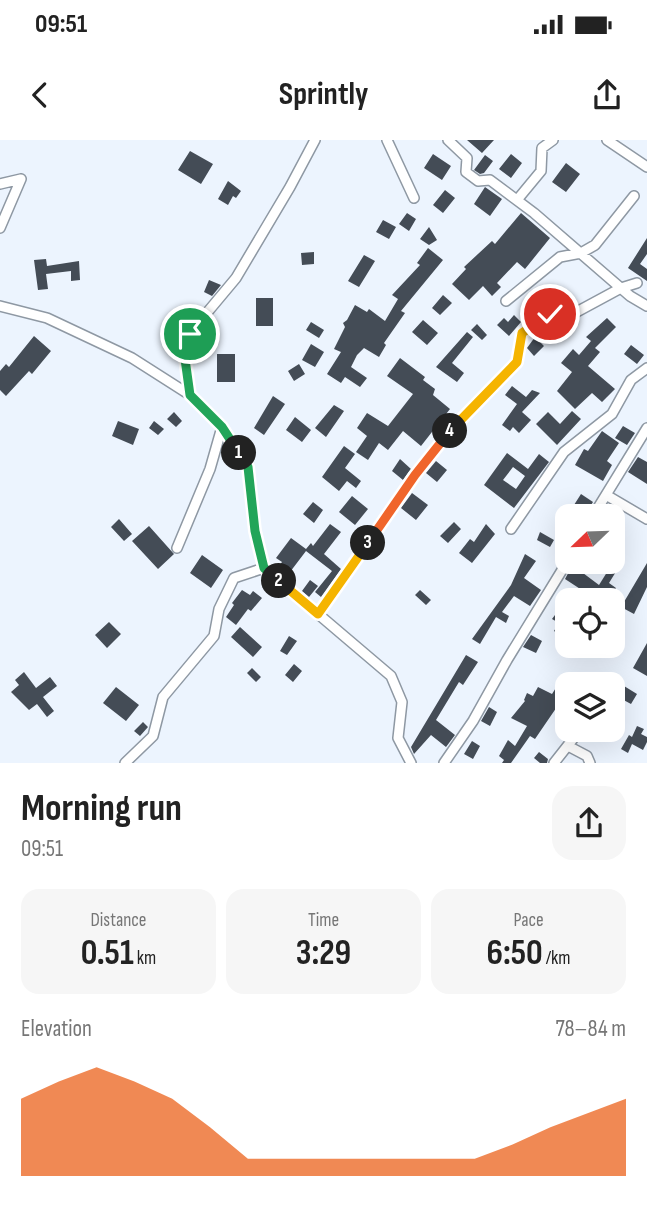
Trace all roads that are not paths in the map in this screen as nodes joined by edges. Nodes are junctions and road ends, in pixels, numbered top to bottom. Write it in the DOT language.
graph roads {
  1 [pos="316,140"];
  2 [pos="387,140"];
  3 [pos="448,140"];
  4 [pos="553,140"];
  5 [pos="607,140"];
  6 [pos="647,167"];
  7 [pos="0,184"];
  8 [pos="634,196"];
  9 [pos="414,198"];
  10 [pos="517,200"];
  11 [pos="0,228"];
  12 [pos="581,253"];
  13 [pos="637,283"];
  14 [pos="621,288"];
  15 [pos="506,302"];
  16 [pos="0,306"];
  17 [pos="647,306"];
  18 [pos="647,368"];
  19 [pos="190,395"];
  20 [pos="222,427"];
  21 [pos="647,428"];
  22 [pos="606,495"];
  23 [pos="600,504"];
  24 [pos="647,519"];
  25 [pos="511,529"];
  26 [pos="177,548"];
  27 [pos="264,568"];
  28 [pos="560,574"];
  29 [pos="318,614"];
  30 [pos="571,742"];
  31 [pos="568,746"];
  32 [pos="125,763"];
  33 [pos="411,763"];
  34 [pos="443,763"];
  35 [pos="554,763"];
  36 [pos="590,763"];
  1 -- 19 [label="street"];
  2 -- 9 [label="street"];
  3 -- 10 [label="street"];
  4 -- 10 [label="street"];
  5 -- 6 [label="street"];
  7 -- 11 [label="street"];
  8 -- 12 [label="street"];
  10 -- 12 [label="street"];
  12 -- 14 [label="street"];
  12 -- 15 [label="street"];
  13 -- 14 [label="street"];
  14 -- 17 [label="street"];
  14 -- 29 [label="street"];
  16 -- 19 [label="street"];
  18 -- 25 [label="street"];
  19 -- 20 [label="street"];
  20 -- 26 [label="street"];
  20 -- 27 [label="street"];
  21 -- 22 [label="street"];
  22 -- 23 [label="street"];
  22 -- 24 [label="street"];
  27 -- 29 [label="street"];
  27 -- 32 [label="street"];
  28 -- 34 [label="street"];
  29 -- 33 [label="street"];
  30 -- 31 [label="street"];
  31 -- 35 [label="street"];
  31 -- 36 [label="street"];
}
